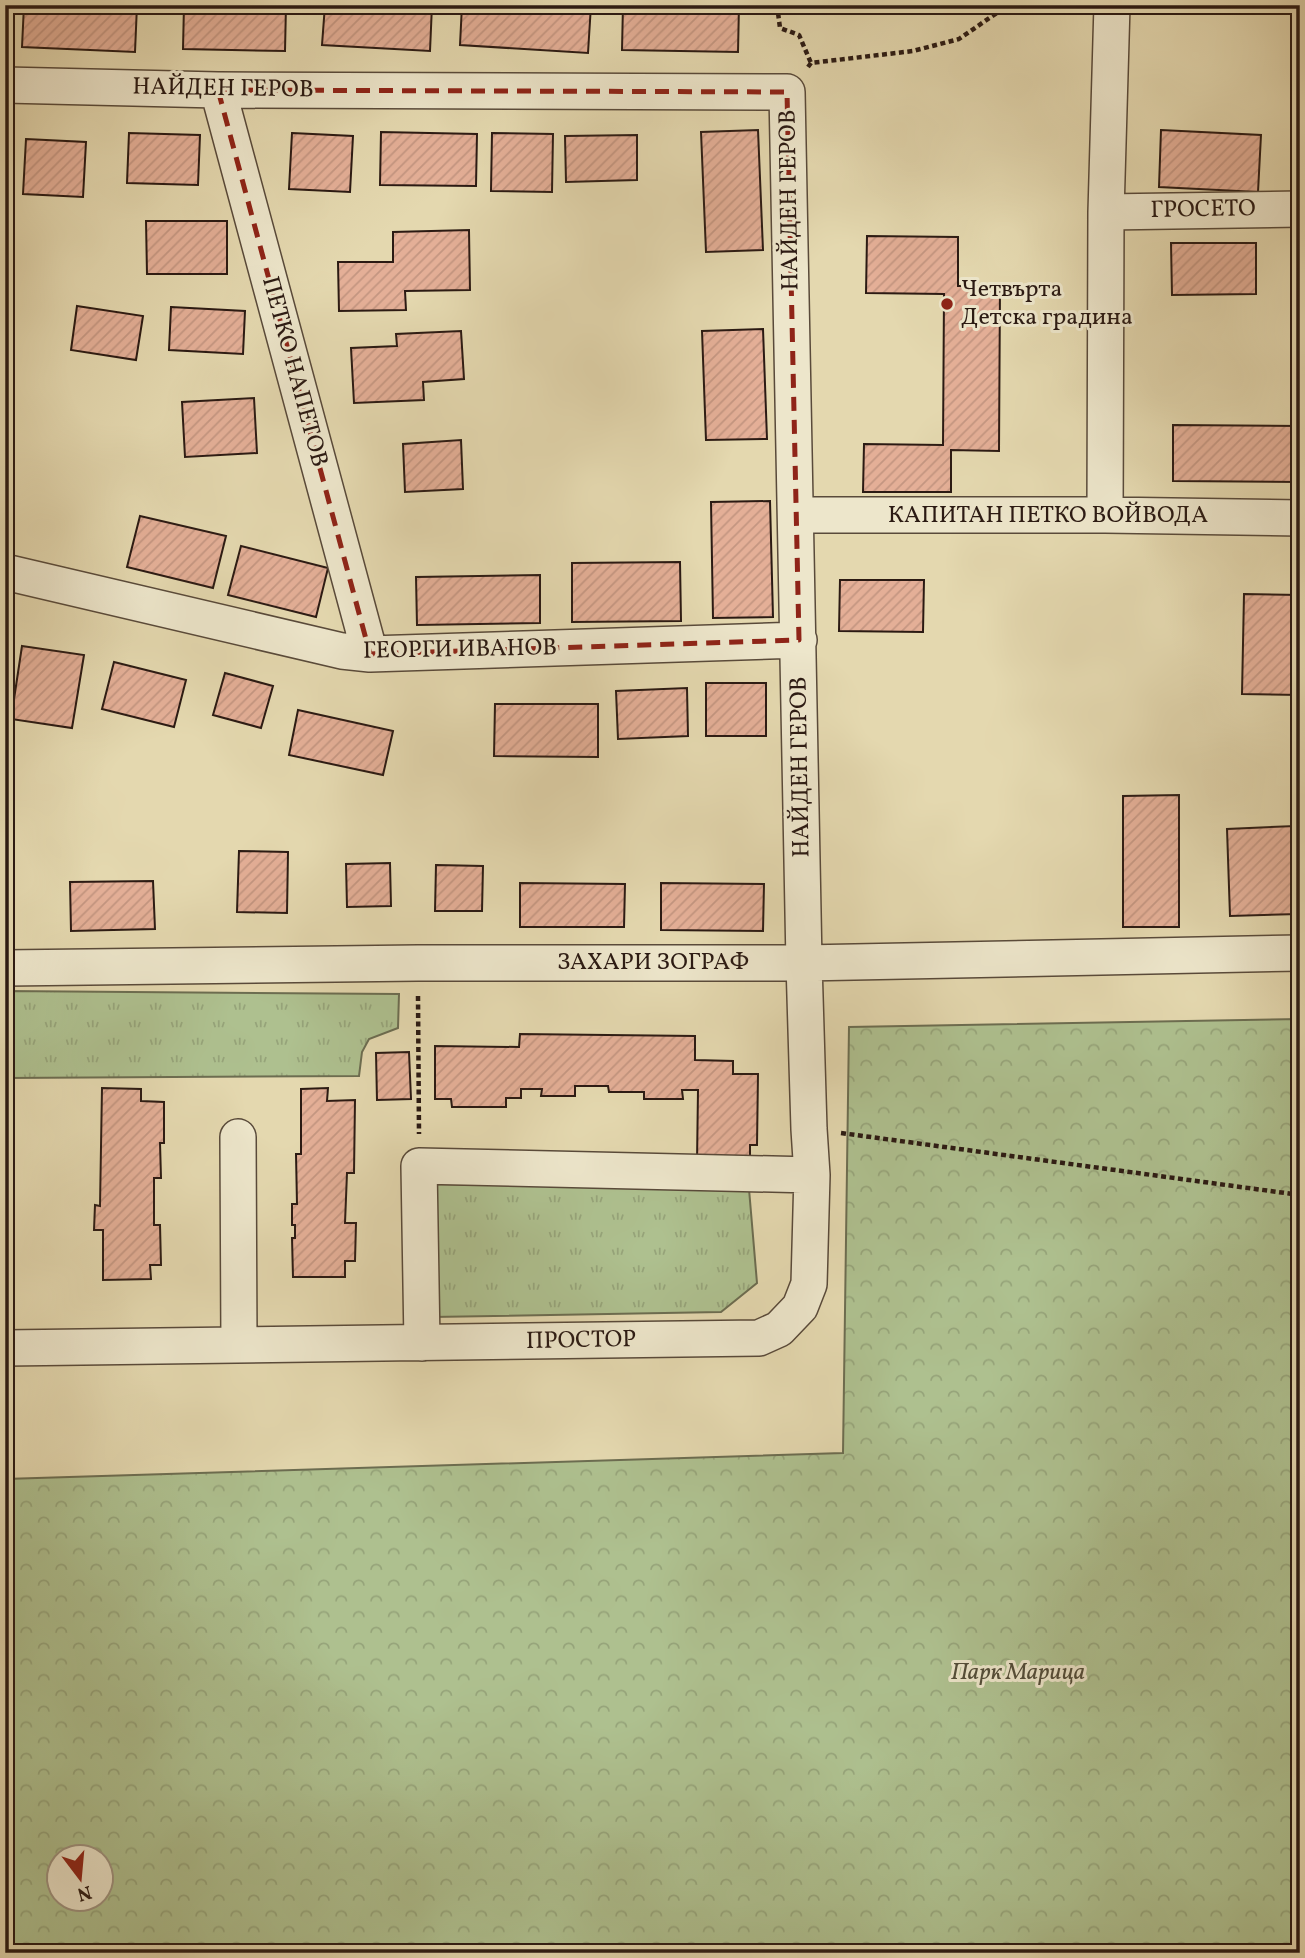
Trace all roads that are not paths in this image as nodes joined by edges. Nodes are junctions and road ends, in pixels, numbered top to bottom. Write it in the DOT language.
graph roads {
  1 [pos="1112,5"];
  2 [pos="5,85"];
  3 [pos="218,90"];
  4 [pos="1300,209"];
  5 [pos="1106,212"];
  6 [pos="796,515"];
  7 [pos="1105,515"];
  8 [pos="1300,518"];
  9 [pos="5,572"];
  10 [pos="799,640"];
  11 [pos="370,654"];
  12 [pos="1300,953"];
  13 [pos="804,963"];
  14 [pos="5,968"];
  15 [pos="238,1137"];
  16 [pos="812,1175"];
  17 [pos="422,1343"];
  18 [pos="239,1345"];
  19 [pos="5,1348"];
  1 -- 5 [label="street"];
  2 -- 3 [label="street, НАЙДЕН ГЕРОВ"];
  3 -- 6 [label="street, НАЙДЕН ГЕРОВ"];
  3 -- 11 [label="street, ПЕТКО НАПЕТОВ"];
  4 -- 5 [label="street, ГРОСЕТО"];
  5 -- 7 [label="street"];
  6 -- 7 [label="street, КАПИТАН ПЕТКО ВОЙВОДА"];
  6 -- 10 [label="street, НАЙДЕН ГЕРОВ"];
  7 -- 8 [label="street, КАПИТАН ПЕТКО ВОЙВОДА"];
  9 -- 11 [label="street, ГЕОРГИ ИВАНОВ"];
  10 -- 11 [label="street, ГЕОРГИ ИВАНОВ"];
  10 -- 13 [label="street, НАЙДЕН ГЕРОВ"];
  12 -- 13 [label="street, ЗАХАРИ ЗОГРАФ"];
  13 -- 14 [label="street, ЗАХАРИ ЗОГРАФ"];
  13 -- 16 [label="street, ПРОСТОР"];
  15 -- 18 [label="street"];
  16 -- 17 [label="street, ПРОСТОР"];
  16 -- 17 [label="street"];
  17 -- 18 [label="street, ПРОСТОР"];
  18 -- 19 [label="street, ПРОСТОР"];
}
